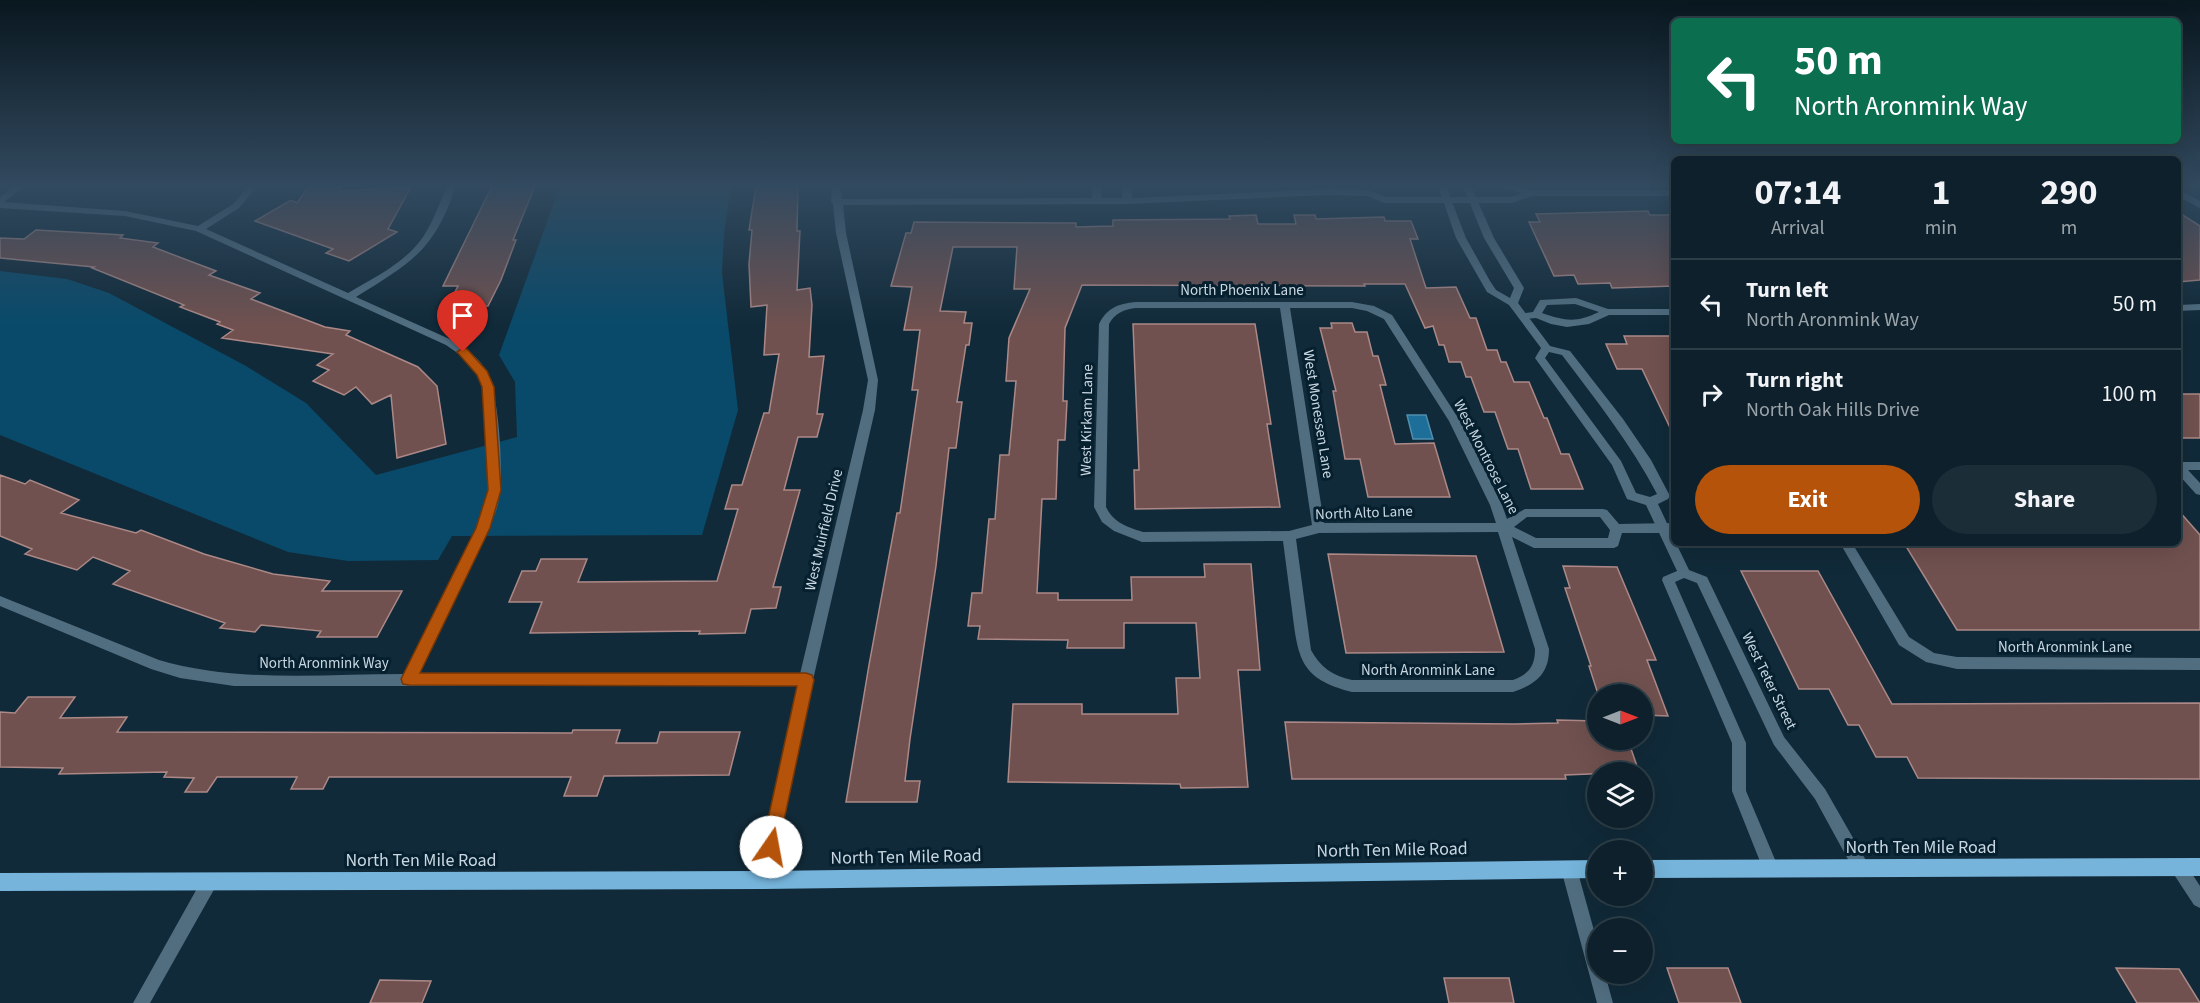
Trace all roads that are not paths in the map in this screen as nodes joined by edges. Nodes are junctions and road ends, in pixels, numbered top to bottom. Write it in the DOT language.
graph roads {
  1 [pos="207,233"];
  2 [pos="430,233"];
  3 [pos="842,233"];
  4 [pos="1459,233"];
  5 [pos="1487,233"];
  6 [pos="349,297"];
  7 [pos="1513,303"];
  8 [pos="1285,306"];
  9 [pos="2200,307"];
  10 [pos="1370,308"];
  11 [pos="2181,308"];
  12 [pos="1114,310"];
  13 [pos="1607,312"];
  14 [pos="1671,312"];
  15 [pos="1537,314"];
  16 [pos="1523,316"];
  17 [pos="1546,348"];
  18 [pos="2181,466"];
  19 [pos="2200,466"];
  20 [pos="2181,469"];
  21 [pos="2200,491"];
  22 [pos="1651,502"];
  23 [pos="1118,528"];
  24 [pos="1319,528"];
  25 [pos="1504,528"];
  26 [pos="1668,528"];
  27 [pos="1616,529"];
  28 [pos="1289,536"];
  29 [pos="1674,546"];
  30 [pos="1848,546"];
  31 [pos="1684,573"];
  32 [pos="0,601"];
  33 [pos="2200,664"];
  34 [pos="1537,675"];
  35 [pos="409,679"];
  36 [pos="806,680"];
  37 [pos="2200,867"];
  38 [pos="2179,868"];
  39 [pos="1569,869"];
  40 [pos="1587,869"];
  41 [pos="1653,869"];
  42 [pos="1771,869"];
  43 [pos="1862,869"];
  44 [pos="764,880"];
  45 [pos="210,881"];
  46 [pos="0,882"];
  47 [pos="2200,900"];
  48 [pos="141,1003"];
  49 [pos="1605,1003"];
  1 -- 6 [label="street"];
  2 -- 6 [label="street"];
  3 -- 36 [label="street, West Muirfield Drive"];
  4 -- 7 [label="street"];
  5 -- 7 [label="street"];
  6 -- 35 [label="street"];
  7 -- 16 [label="street"];
  8 -- 10 [label="street, North Phoenix Lane"];
  8 -- 12 [label="street, North Phoenix Lane"];
  8 -- 24 [label="street, West Monessen Lane"];
  9 -- 11 [label="street"];
  10 -- 25 [label="street, West Montrose Lane"];
  12 -- 23 [label="street, West Kirkam Lane"];
  13 -- 14 [label="street"];
  13 -- 15 [label="street"];
  13 -- 15 [label="street"];
  15 -- 16 [label="street"];
  16 -- 17 [label="street"];
  17 -- 22 [label="street"];
  17 -- 22 [label="street"];
  18 -- 19 [label="street"];
  20 -- 21 [label="street"];
  22 -- 26 [label="street, West Teter Street"];
  23 -- 28 [label="street, North Alto Lane"];
  24 -- 25 [label="street, North Alto Lane"];
  24 -- 28 [label="street, North Alto Lane"];
  25 -- 27 [label="street"];
  25 -- 27 [label="street"];
  25 -- 34 [label="street, West Montrose Lane"];
  26 -- 27 [label="street"];
  28 -- 34 [label="street, North Aronmink Lane"];
  29 -- 31 [label="street, West Teter Street"];
  30 -- 33 [label="street, North Aronmink Lane"];
  31 -- 42 [label="street"];
  31 -- 43 [label="street, West Teter Street"];
  32 -- 35 [label="street, North Aronmink Way"];
  35 -- 36 [label="street, North Aronmink Way"];
  36 -- 44 [label="street, West Muirfield Drive"];
  37 -- 38 [label="main road, North Ten Mile Road"];
  38 -- 43 [label="main road, North Ten Mile Road"];
  38 -- 47 [label="street"];
  39 -- 40 [label="main road, North Ten Mile Road"];
  39 -- 44 [label="main road, North Ten Mile Road"];
  39 -- 49 [label="street"];
  41 -- 42 [label="main road, North Ten Mile Road"];
  42 -- 43 [label="main road, North Ten Mile Road"];
  44 -- 45 [label="main road, North Ten Mile Road"];
  45 -- 46 [label="main road, North Ten Mile Road"];
  45 -- 48 [label="street"];
}
